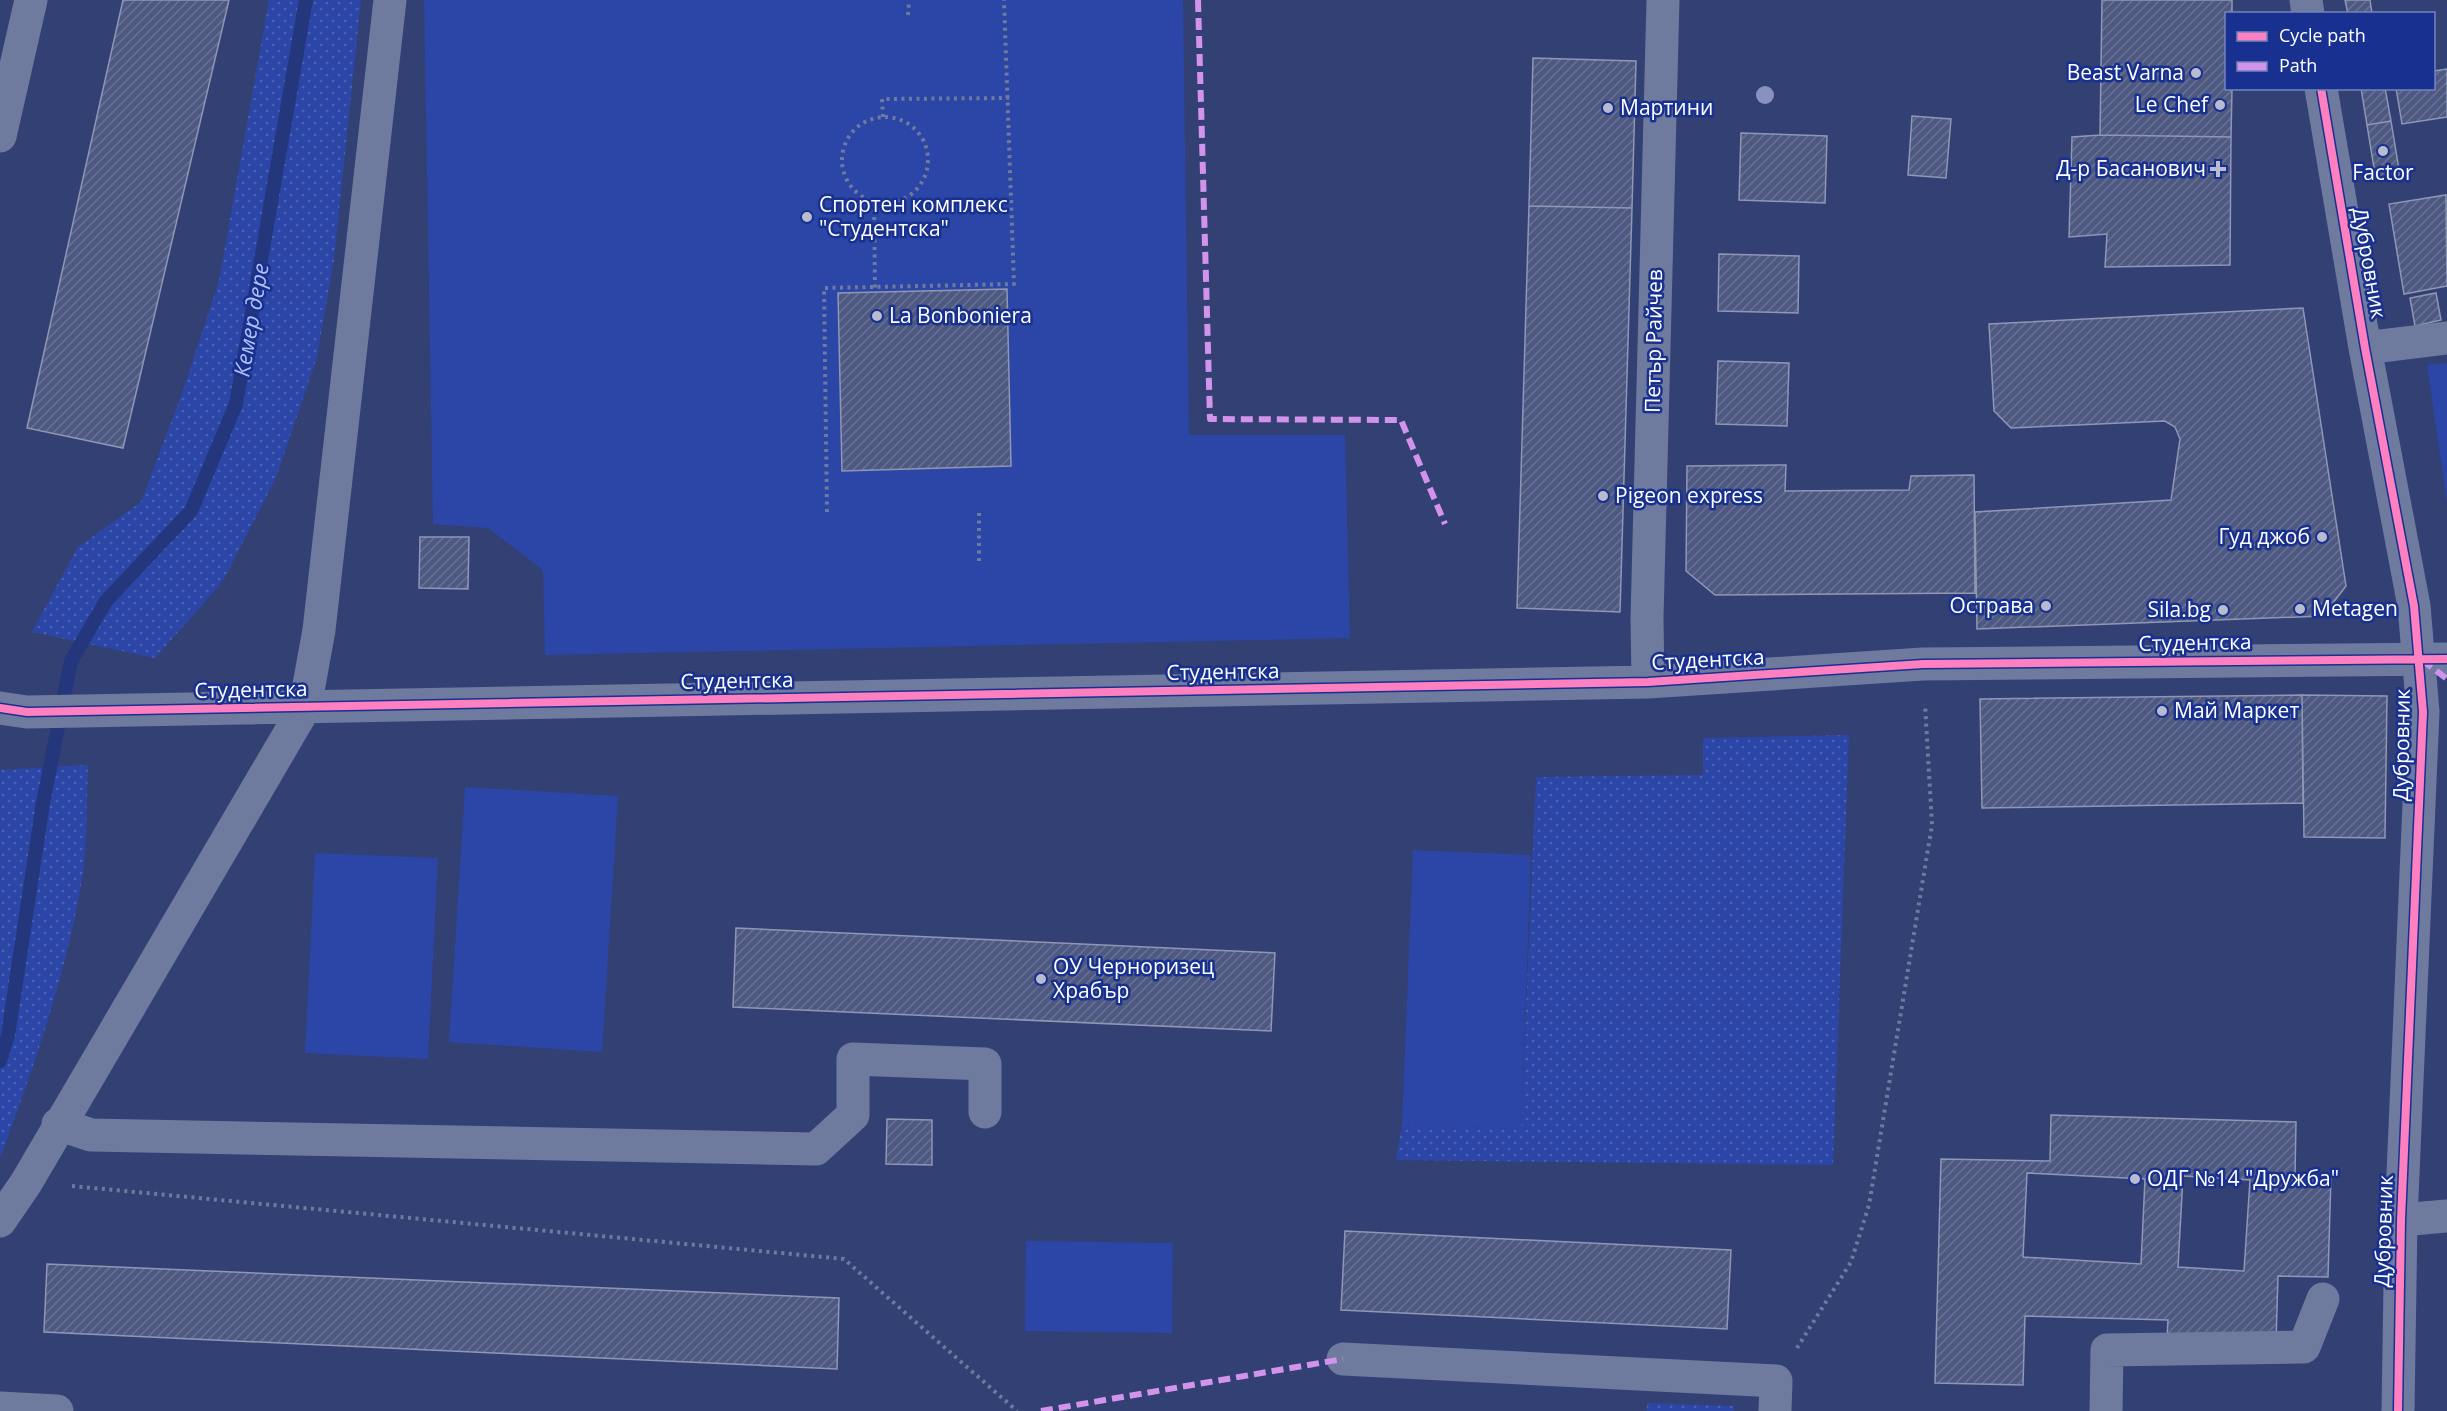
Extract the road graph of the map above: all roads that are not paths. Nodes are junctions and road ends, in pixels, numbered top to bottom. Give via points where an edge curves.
1 (31, 0) edge
2 (390, 0) edge
3 (1663, 0) edge
4 (2321, 90) edge
5 (0, 136) edge
6 (2447, 338) edge
7 (2365, 348) junction
8 (2433, 659) edge
9 (1648, 682) junction
10 (305, 707) junction
11 (13, 710) edge
12 (985, 1112) dead end
13 (58, 1124) junction
14 (2447, 1216) edge
15 (2401, 1220) junction
16 (0, 1221) edge
17 (2324, 1299) dead end
18 (1343, 1359) dead end
19 (1775, 1396) edge
20 (0, 1408) edge
21 (57, 1411) edge
22 (2106, 1411) edge
23 (2398, 1411) edge

1 - 5 street
2 - 10 street via 319,630
3 - 9 street, Петър Райчев
4 - 7 street, Дубровник
6 - 7 street
7 - 8 street, Дубровник via 2414,606
8 - 9 street, Студентска via 1923,664
8 - 15 street, Дубровник via 2423,712
9 - 10 street, Студентска
10 - 11 street, Студентска
10 - 13 street
12 - 13 street via 985,1064 853,1059 853,1115 816,1149 91,1135
13 - 16 street
14 - 15 street
15 - 23 street, Дубровник
17 - 22 street via 2304,1347 2107,1350
18 - 19 street
20 - 21 street

